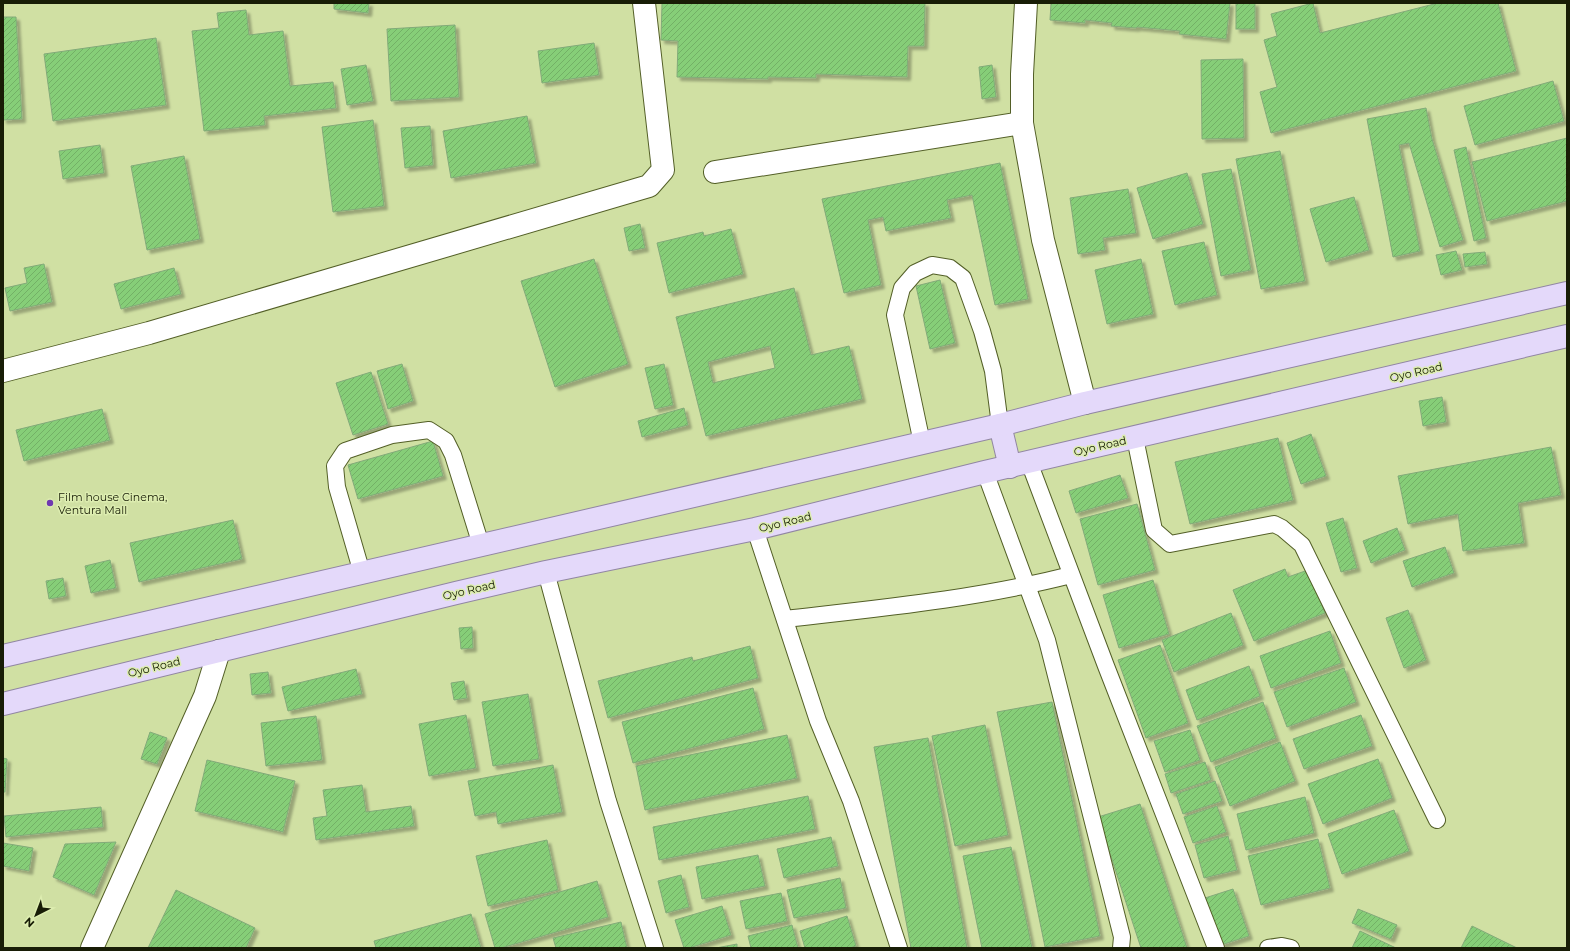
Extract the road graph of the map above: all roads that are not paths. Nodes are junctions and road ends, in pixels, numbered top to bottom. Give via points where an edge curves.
1 (644, 3) edge
2 (1026, 3) edge
3 (1022, 123) junction
4 (715, 172) dead end
5 (1567, 293) edge
6 (1567, 336) edge
7 (3, 371) edge
8 (1085, 403) junction
9 (1000, 425) junction
10 (1135, 438) junction
11 (922, 443) junction
12 (1020, 465) junction
13 (985, 472) junction
14 (756, 529) junction
15 (481, 545) junction
16 (362, 572) junction
17 (546, 572) junction
18 (1071, 575) junction
19 (1028, 586) junction
20 (784, 619) junction
21 (218, 651) junction
22 (3, 656) edge
23 (3, 704) edge
24 (1437, 820) dead end
25 (92, 948) edge
26 (655, 948) edge
27 (899, 948) edge
28 (1121, 948) edge
29 (1216, 948) edge
30 (1268, 948) edge
31 (1291, 948) edge

1 - 7 street via 663,170 649,186 150,333
2 - 3 street
3 - 4 street
3 - 8 street via 1043,240
5 - 8 main road
6 - 10 main road, Oyo Road
8 - 9 main road
9 - 11 main road
9 - 11 lane via 993,371 963,278 950,268 932,265 915,272 902,288 895,315
9 - 12 main road
10 - 12 main road, Oyo Road
10 - 24 lane via 1154,530 1170,544 1274,524 1302,545
11 - 15 main road
12 - 13 main road, Oyo Road
12 - 18 lane
13 - 14 main road, Oyo Road
13 - 19 lane
14 - 17 main road, Oyo Road
14 - 20 lane
15 - 16 main road
15 - 16 lane via 453,455 446,441 429,430 392,435 346,451 335,466 337,487
16 - 22 main road
17 - 21 main road, Oyo Road
17 - 26 lane via 608,801
18 - 19 lane
18 - 29 lane
19 - 20 lane via 943,601
19 - 28 lane via 1047,640 1122,937
20 - 27 lane via 818,721 851,801
21 - 23 main road, Oyo Road
21 - 25 street via 205,696
30 - 31 lane

